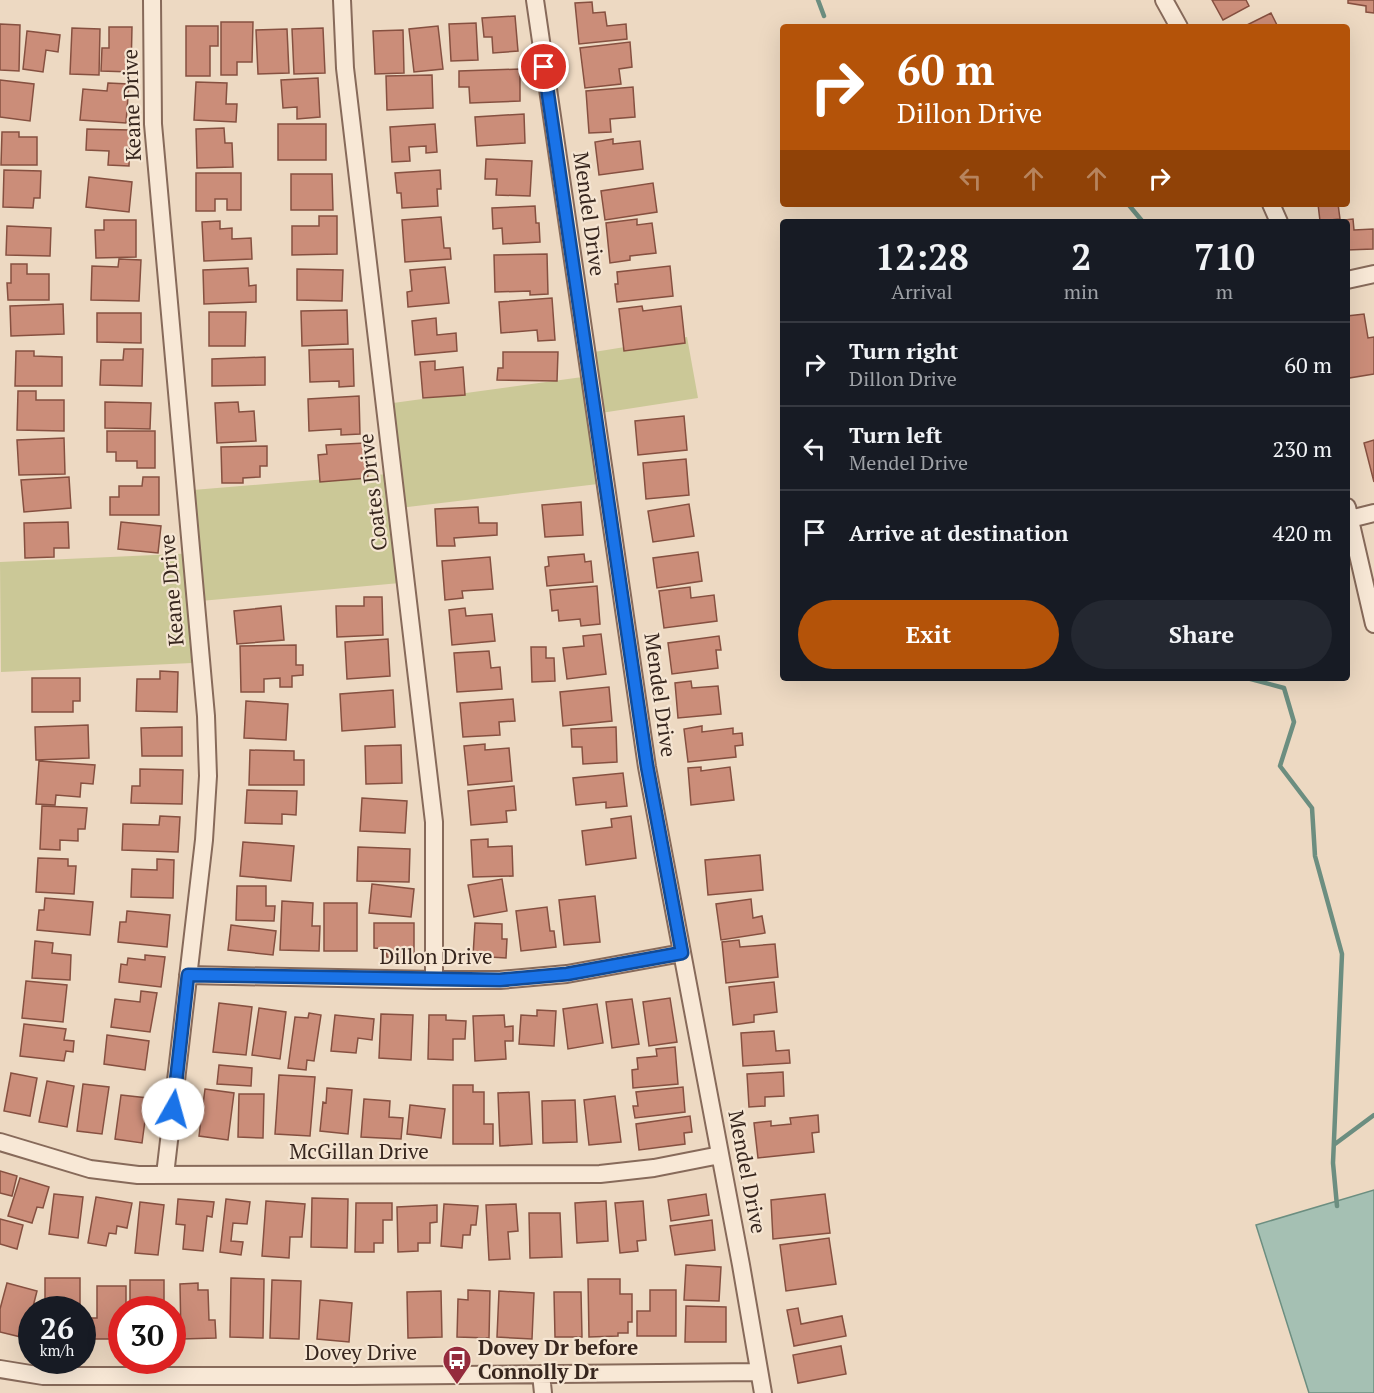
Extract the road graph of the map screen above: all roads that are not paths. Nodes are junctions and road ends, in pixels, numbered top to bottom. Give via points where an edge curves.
1 (152, 0) edge
2 (342, 0) edge
3 (535, 0) edge
4 (1164, 0) edge
5 (1177, 24) edge
6 (1374, 274) edge
7 (1350, 279) edge
8 (1350, 513) edge
9 (1374, 513) edge
10 (1350, 522) edge
11 (1374, 624) edge
12 (682, 953) junction
13 (188, 975) junction
14 (434, 980) junction
15 (0, 1142) edge
16 (720, 1155) junction
17 (165, 1175) junction
18 (0, 1369) edge
19 (759, 1372) junction
20 (541, 1374) junction
21 (354, 1376) junction
22 (354, 1393) edge
23 (543, 1393) edge
24 (763, 1393) edge

1 - 13 street, Keane Drive via 153,124 207,735 205,829
2 - 14 street, Coates Drive via 345,68 434,822
3 - 12 street, Mendel Drive via 647,766
4 - 5 street
6 - 7 street
8 - 9 street
10 - 11 street
12 - 14 street, Dillon Drive via 533,978
12 - 16 street, Mendel Drive
13 - 14 street, Dillon Drive
13 - 17 street, Keane Drive
15 - 17 street, McGillan Drive via 90,1169
16 - 17 street, McGillan Drive via 600,1174
16 - 19 street, Mendel Drive
18 - 21 street, Dovey Drive via 43,1376
19 - 20 street, Dovey Drive
19 - 24 street, Mendel Drive
20 - 21 street, Dovey Drive
20 - 23 street
21 - 22 street

